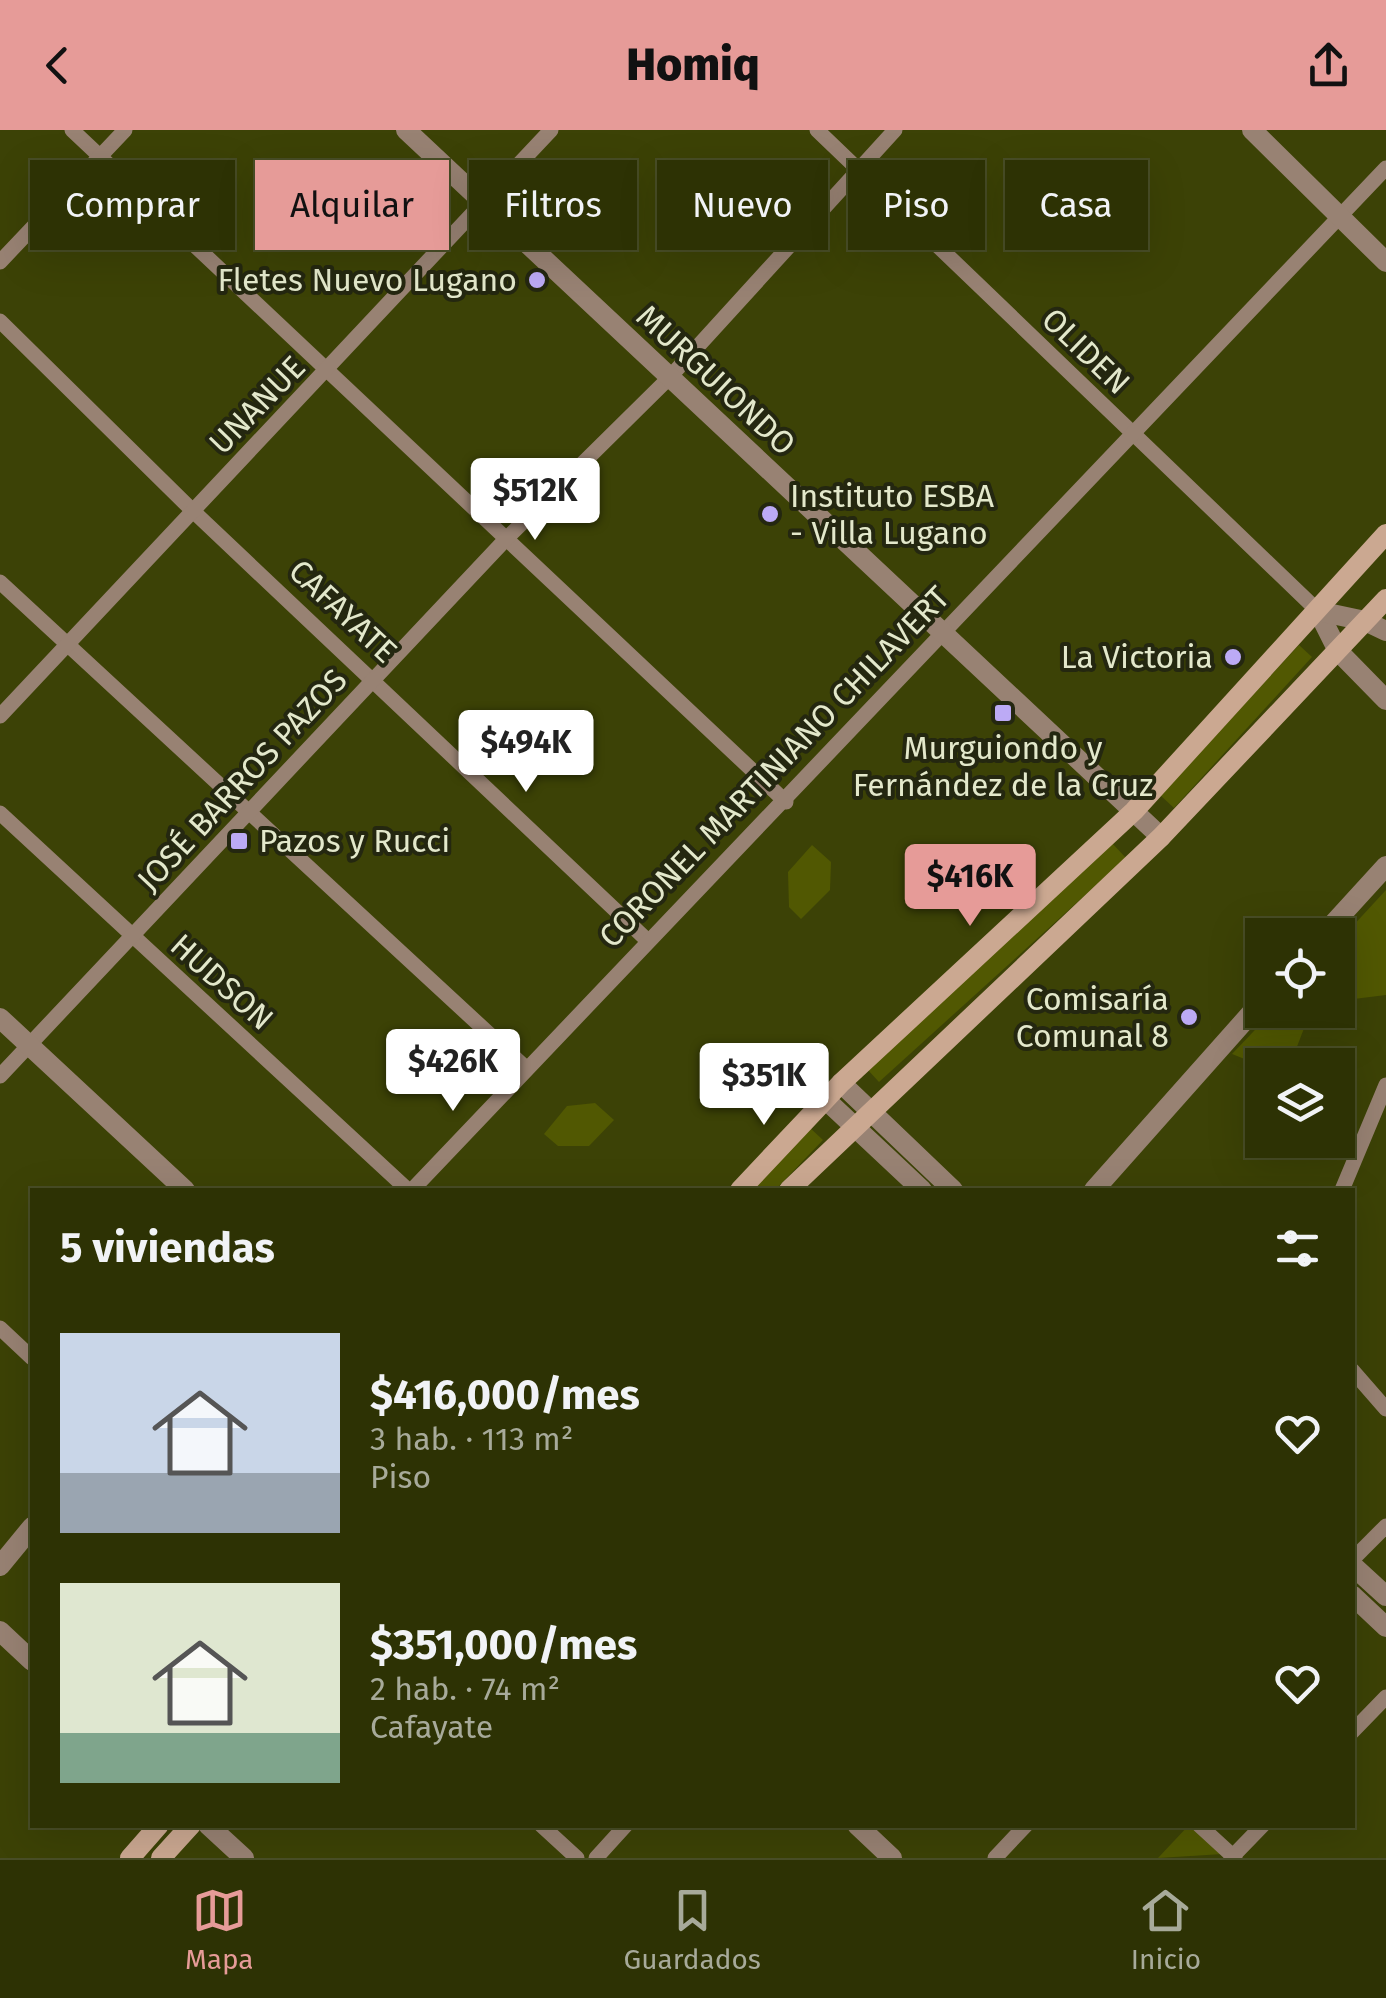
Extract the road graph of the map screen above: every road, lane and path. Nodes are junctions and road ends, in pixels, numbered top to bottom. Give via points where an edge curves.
1 (72, 130) edge
2 (125, 130) edge
3 (406, 130) edge
4 (551, 130) edge
5 (817, 130) edge
6 (896, 130) edge
7 (1252, 130) edge
8 (100, 157) junction
9 (524, 160) edge
10 (849, 160) edge
11 (866, 160) edge
12 (1386, 168) edge
13 (848, 179) edge
14 (469, 191) edge
15 (1339, 217) junction
16 (469, 221) edge
17 (532, 250) edge
18 (942, 250) edge
19 (0, 262) edge
20 (1386, 262) edge
21 (0, 321) edge
22 (329, 370) junction
23 (669, 378) junction
24 (1131, 433) junction
25 (194, 512) junction
26 (1386, 534) edge
27 (506, 539) junction
28 (0, 582) edge
29 (1386, 600) edge
30 (1318, 611) junction
31 (1365, 621) junction
32 (945, 630) junction
33 (1386, 631) edge
34 (65, 642) junction
35 (1338, 650) junction
36 (373, 681) junction
37 (1386, 700) edge
38 (0, 716) edge
39 (786, 802) junction
40 (249, 811) junction
41 (1134, 811) junction
42 (0, 813) edge
43 (1162, 837) junction
44 (1386, 866) edge
45 (1339, 918) edge
46 (131, 936) junction
47 (648, 941) junction
48 (0, 1018) edge
49 (1245, 1020) edge
50 (28, 1044) junction
51 (526, 1068) junction
52 (0, 1076) edge
53 (841, 1083) junction
54 (1386, 1085) edge
55 (824, 1099) junction
56 (861, 1118) junction
57 (182, 1188) edge
58 (408, 1188) edge
59 (412, 1188) edge
60 (742, 1188) edge
61 (792, 1188) edge
62 (920, 1188) edge
63 (951, 1188) edge
64 (1096, 1188) edge
65 (1343, 1188) edge
66 (0, 1328) edge
67 (30, 1356) edge
68 (1355, 1373) edge
69 (1386, 1409) edge
70 (1386, 1526) edge
71 (30, 1530) edge
72 (1355, 1559) edge
73 (1355, 1565) edge
74 (0, 1566) edge
75 (1386, 1596) edge
76 (1355, 1598) edge
77 (1386, 1627) edge
78 (0, 1631) edge
79 (30, 1659) edge
80 (1386, 1698) edge
81 (1355, 1729) edge
82 (157, 1828) edge
83 (188, 1828) edge
84 (211, 1828) edge
85 (543, 1828) edge
86 (623, 1828) edge
87 (860, 1828) edge
88 (1023, 1828) edge
89 (1202, 1828) edge
90 (1260, 1828) edge
91 (1233, 1857) edge
92 (130, 1858) edge
93 (161, 1858) edge
94 (244, 1858) edge
95 (577, 1858) edge
96 (596, 1858) edge
97 (892, 1858) edge
98 (995, 1858) edge

1 - 8 street
2 - 8 street
3 - 14 street, MURGUIONDO
4 - 9 street, UNANUE
5 - 10 street, OLIDEN
6 - 11 street, JOSÉ BARROS PAZOS
7 - 15 street
8 - 19 street
8 - 22 street
12 - 15 street, CORONEL MARTINIANO CHILAVERT
13 - 23 street, JOSÉ BARROS PAZOS
15 - 20 street
15 - 24 street, CORONEL MARTINIANO CHILAVERT
16 - 22 street, UNANUE
17 - 23 street, MURGUIONDO
18 - 24 street, OLIDEN
21 - 25 street, CAFAYATE
22 - 25 street, UNANUE
22 - 27 street
23 - 27 street, JOSÉ BARROS PAZOS
23 - 32 street, MURGUIONDO
24 - 30 street, OLIDEN
24 - 32 street, CORONEL MARTINIANO CHILAVERT
25 - 34 street, UNANUE
25 - 36 street, CAFAYATE
26 - 30 main road
27 - 36 street, JOSÉ BARROS PAZOS
27 - 39 street
28 - 34 street
29 - 31 main road
30 - 31 street
30 - 35 street
30 - 41 main road
31 - 33 street
31 - 35 main road
32 - 39 street, CORONEL MARTINIANO CHILAVERT
32 - 41 street, MURGUIONDO
34 - 38 street, UNANUE
34 - 40 street
35 - 37 street
35 - 43 main road
36 - 40 street, JOSÉ BARROS PAZOS
36 - 47 street, CAFAYATE
39 - 47 street, CORONEL MARTINIANO CHILAVERT
40 - 46 street, JOSÉ BARROS PAZOS
40 - 51 street
41 - 43 street, MURGUIONDO
41 - 53 main road
42 - 46 street, HUDSON
43 - 56 main road
44 - 45 street
46 - 50 street, JOSÉ BARROS PAZOS
46 - 58 street, HUDSON
47 - 51 street, CORONEL MARTINIANO CHILAVERT
48 - 50 street
49 - 64 street
50 - 52 street, JOSÉ BARROS PAZOS
50 - 57 street
51 - 59 street, CORONEL MARTINIANO CHILAVERT
53 - 55 main road
53 - 56 street
54 - 65 street
55 - 56 street
55 - 60 main road
56 - 61 main road
56 - 62 street
56 - 63 street
66 - 67 street
68 - 69 street
70 - 72 street
71 - 74 street
73 - 75 street
76 - 77 street
78 - 79 street
80 - 81 street
82 - 92 main road
83 - 93 main road
84 - 94 street
85 - 95 street
86 - 96 street
87 - 97 street
88 - 98 street
89 - 91 street
90 - 91 street

